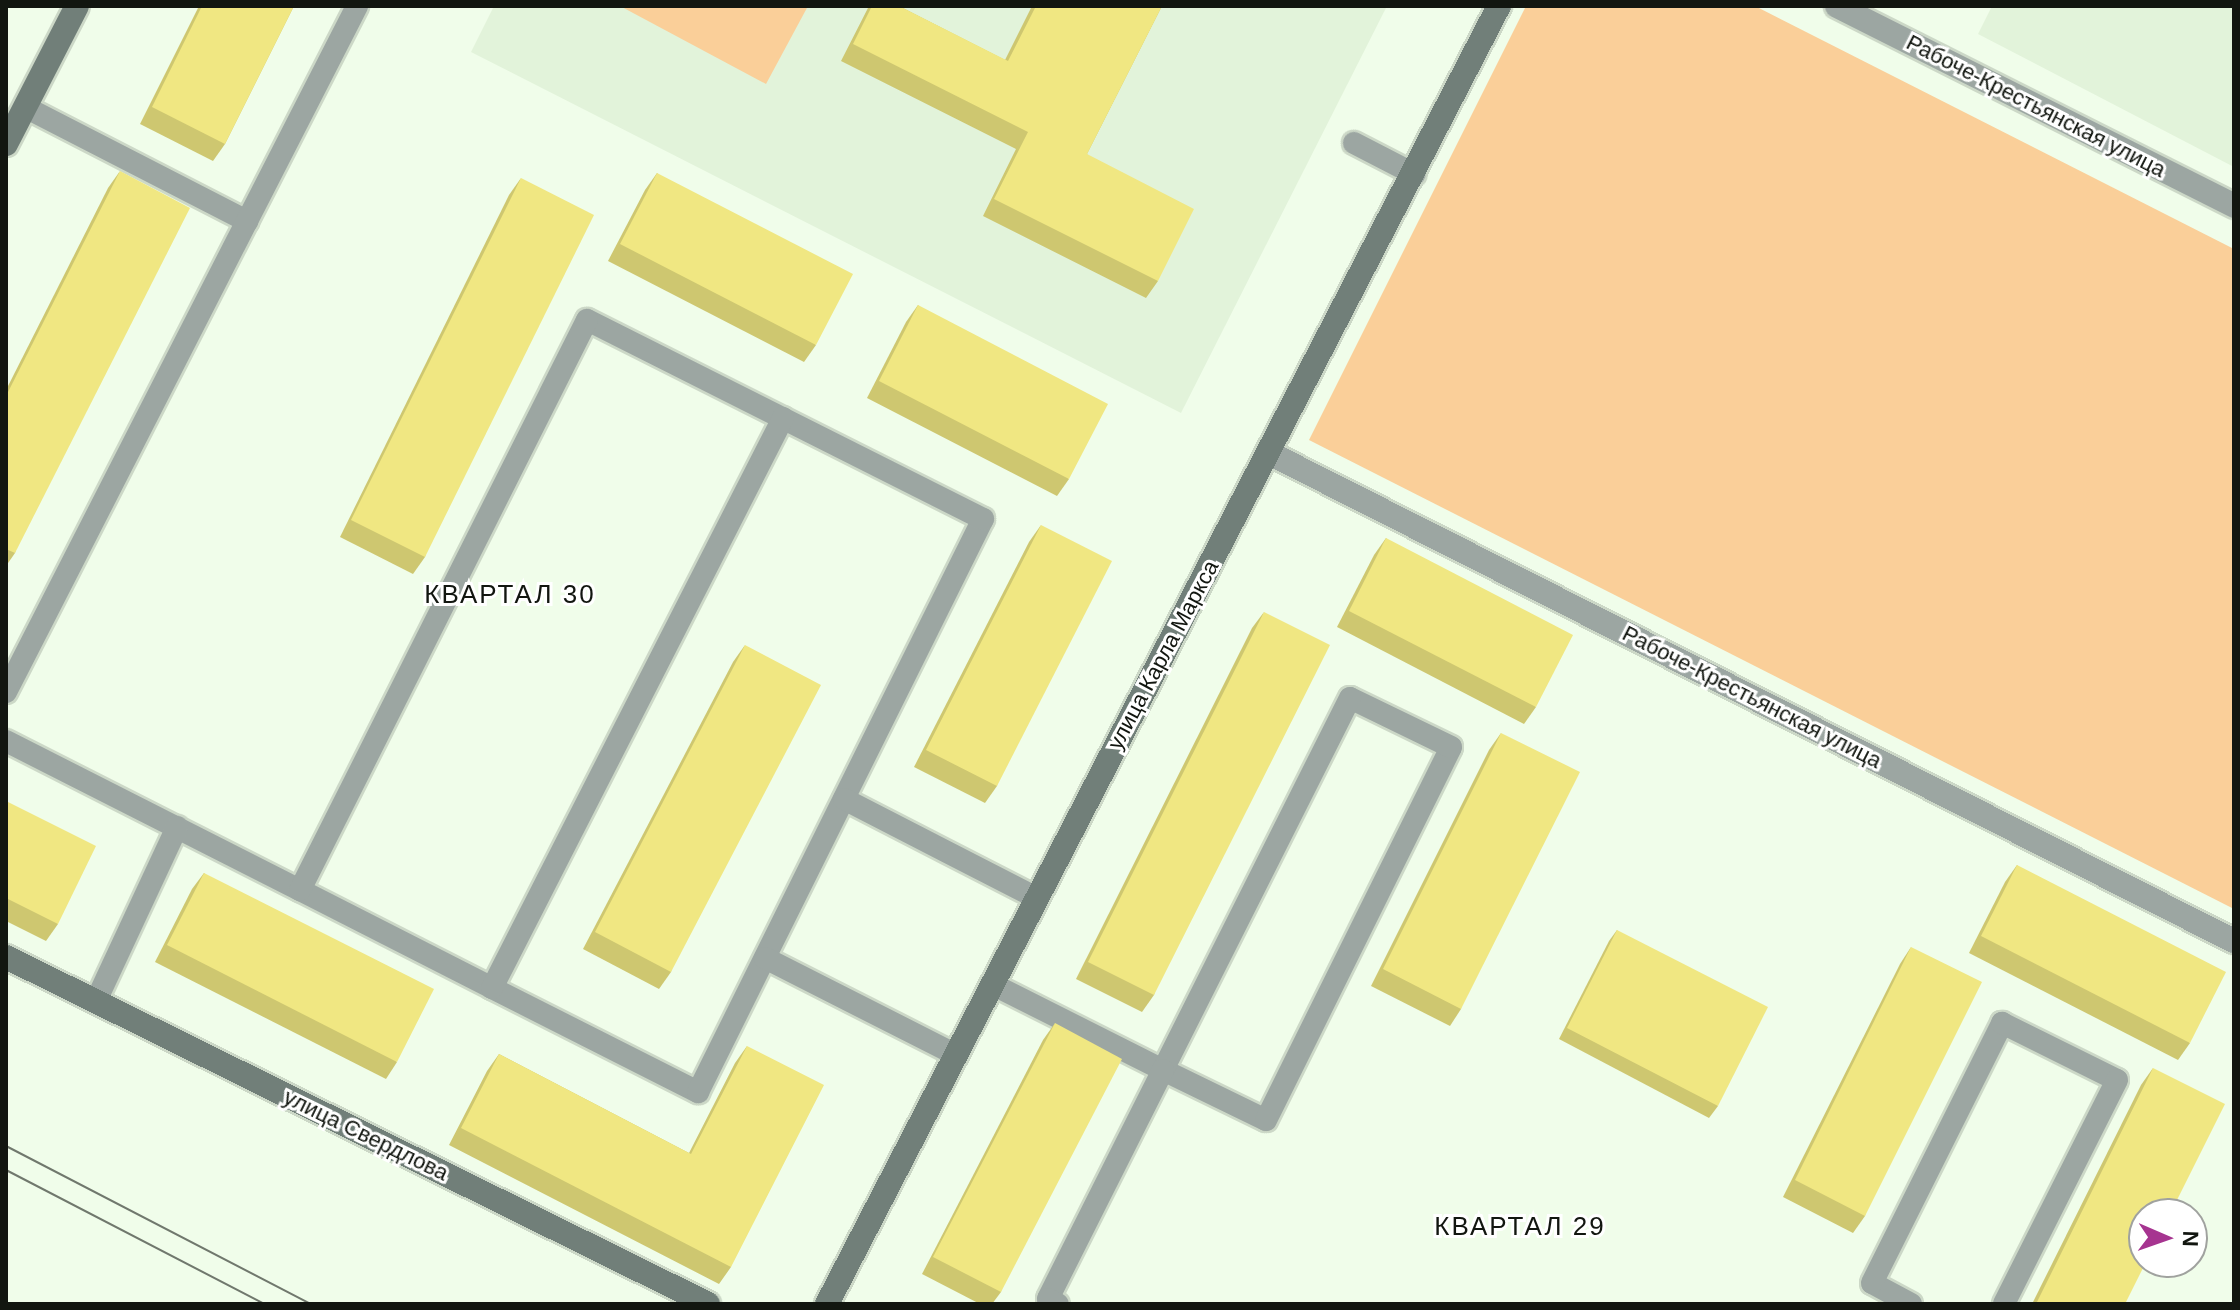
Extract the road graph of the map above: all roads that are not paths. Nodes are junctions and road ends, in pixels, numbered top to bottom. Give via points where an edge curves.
1 (77, 6) edge
2 (357, 6) edge
3 (1499, 6) edge
4 (1837, 6) edge
5 (25, 107) junction
6 (1354, 143) dead end
7 (6, 144) edge
8 (1414, 174) junction
9 (2233, 202) edge
10 (247, 221) junction
11 (783, 418) junction
12 (1269, 453) junction
13 (6, 692) edge
14 (6, 741) edge
15 (844, 799) junction
16 (177, 827) junction
17 (300, 890) junction
18 (1035, 897) junction
19 (2234, 941) edge
20 (765, 958) junction
21 (12, 963) edge
22 (992, 984) junction
23 (492, 988) junction
24 (96, 1001) junction
25 (956, 1055) junction
26 (1163, 1070) junction
27 (708, 1304) edge
28 (827, 1304) edge
29 (1058, 1304) edge
30 (1911, 1304) edge
31 (2004, 1304) edge

1 - 5 street
2 - 10 lane
3 - 8 street, улица Карла Маркса
4 - 9 street, Рабоче-Крестьянская улица
5 - 7 street
5 - 10 lane
6 - 8 lane
8 - 12 street, улица Карла Маркса
10 - 13 lane
11 - 15 lane via 983,519
11 - 17 lane via 587,320
11 - 23 lane
12 - 18 street, улица Карла Маркса
12 - 19 street, Рабоче-Крестьянская улица
14 - 16 lane
15 - 18 lane
15 - 20 lane
16 - 17 lane
16 - 24 lane
17 - 23 lane
18 - 22 street, улица Карла Маркса
20 - 23 lane via 698,1092
20 - 25 lane
21 - 24 street, улица Свердлова
22 - 25 street, улица Карла Маркса
22 - 26 lane
24 - 27 street, улица Свердлова
25 - 28 street, улица Карла Маркса
26 - 26 lane via 1350,698 1451,747 1266,1120
26 - 29 lane via 1048,1299
30 - 31 lane via 1872,1283 2002,1023 2117,1080

